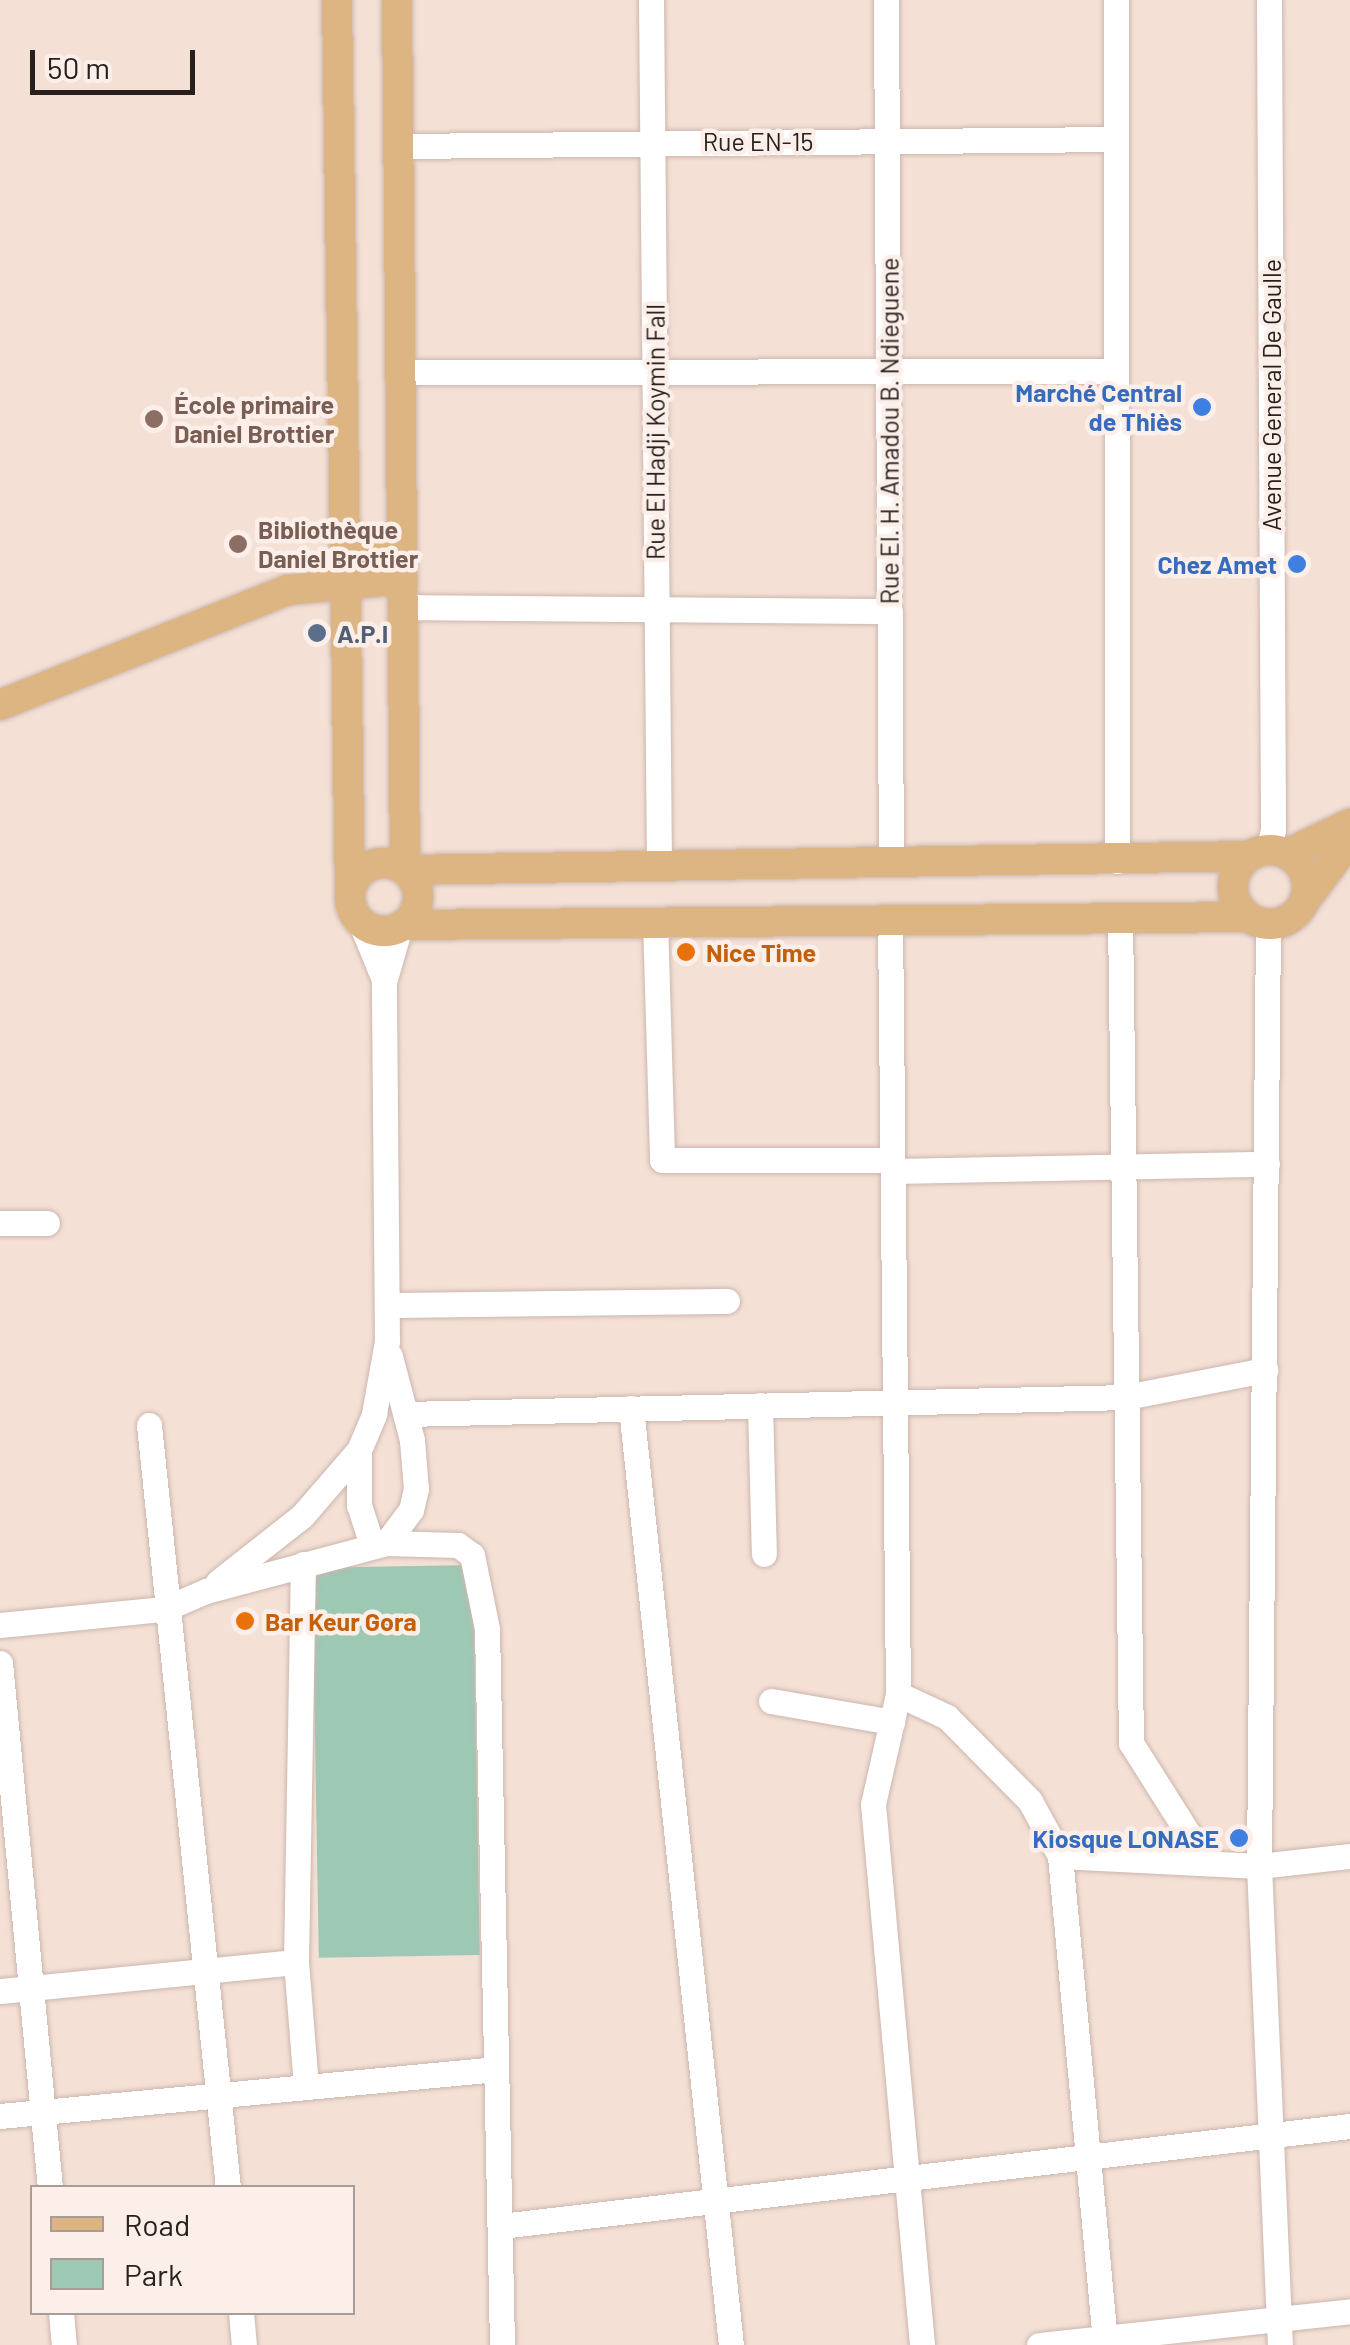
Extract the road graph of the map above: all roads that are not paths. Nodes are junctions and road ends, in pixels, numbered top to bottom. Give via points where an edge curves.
1 (336, 0) edge
2 (397, 0) edge
3 (652, 0) edge
4 (886, 0) edge
5 (1116, 0) edge
6 (1269, 0) edge
7 (1116, 139) junction
8 (887, 140) junction
9 (653, 142) junction
10 (400, 146) junction
11 (1116, 370) junction
12 (403, 372) junction
13 (888, 372) junction
14 (654, 375) junction
15 (348, 573) junction
16 (402, 578) junction
17 (656, 609) junction
18 (890, 611) junction
19 (0, 705) edge
20 (1350, 824) edge
21 (1350, 840) edge
22 (1268, 853) junction
23 (1117, 861) junction
24 (891, 862) junction
25 (659, 864) junction
26 (405, 870) junction
27 (1306, 898) junction
28 (355, 908) junction
29 (1120, 916) junction
30 (890, 918) junction
31 (655, 920) junction
32 (1258, 921) junction
33 (401, 926) junction
34 (384, 982) junction
35 (1266, 1164) junction
36 (892, 1166) junction
37 (1124, 1168) junction
38 (0, 1223) edge
39 (48, 1223) dead end
40 (728, 1301) dead end
41 (387, 1305) junction
42 (387, 1341) junction
43 (1266, 1370) junction
44 (1126, 1398) junction
45 (895, 1402) junction
46 (760, 1406) junction
47 (631, 1408) junction
48 (406, 1414) junction
49 (149, 1425) dead end
50 (358, 1450) junction
51 (379, 1544) junction
52 (764, 1554) dead end
53 (303, 1564) junction
54 (206, 1590) junction
55 (164, 1608) junction
56 (0, 1625) edge
57 (0, 1662) edge
58 (898, 1694) junction
59 (771, 1701) dead end
60 (892, 1722) junction
61 (1060, 1856) junction
62 (1350, 1856) edge
63 (1207, 1863) junction
64 (1260, 1866) junction
65 (296, 1962) junction
66 (205, 1971) junction
67 (31, 1988) junction
68 (0, 1991) edge
69 (496, 2069) junction
70 (306, 2087) junction
71 (219, 2096) junction
72 (43, 2112) junction
73 (0, 2116) edge
74 (1350, 2126) edge
75 (1267, 2136) junction
76 (1086, 2158) junction
77 (903, 2179) junction
78 (50, 2185) edge
79 (228, 2185) edge
80 (716, 2201) junction
81 (500, 2226) junction
82 (1350, 2311) edge
83 (61, 2315) edge
84 (241, 2315) edge
85 (1279, 2332) edge
86 (1105, 2342) edge
87 (64, 2345) edge
88 (244, 2345) edge
89 (502, 2345) edge
90 (732, 2345) edge
91 (922, 2345) edge
92 (1040, 2345) edge

1 - 15 main road
2 - 10 main road
3 - 9 street, Rue El Hadji Koymin Fall
4 - 8 street, Rue El. H. Amadou B. Ndieguene
5 - 7 street
6 - 22 street, Avenue General De Gaulle
7 - 8 street, Rue EN-15
7 - 11 street
8 - 9 street, Rue EN-15
8 - 13 street, Rue El. H. Amadou B. Ndieguene
9 - 10 street, Rue EN-15
9 - 14 street, Rue El Hadji Koymin Fall
10 - 12 main road
11 - 13 street
11 - 23 street
12 - 14 street
12 - 16 main road
13 - 14 street
13 - 18 street, Rue El. H. Amadou B. Ndieguene
14 - 17 street, Rue El Hadji Koymin Fall
15 - 16 main road
15 - 19 main road
15 - 28 main road
16 - 17 street
16 - 26 main road
17 - 18 street
17 - 25 street, Rue El Hadji Koymin Fall
18 - 24 street, Rue El. H. Amadou B. Ndieguene
20 - 22 main road
21 - 27 main road
22 - 23 main road
22 - 27 main road via 1306,878
22 - 32 main road via 1233,886
23 - 24 main road
24 - 25 main road
25 - 26 main road
26 - 28 main road via 375,864 358,876
26 - 33 main road via 418,898
27 - 32 main road via 1291,918
28 - 33 main road via 376,930
28 - 34 street
29 - 30 main road
29 - 32 main road
29 - 37 street
30 - 31 main road
30 - 36 street
31 - 33 main road
31 - 36 street via 662,1160
32 - 35 street
33 - 34 street
34 - 41 street
35 - 37 street
35 - 43 street
36 - 37 street
36 - 45 street
37 - 44 street
38 - 39 street
40 - 41 street
41 - 42 street
42 - 48 street
42 - 50 street via 374,1414
43 - 44 street
43 - 64 street
44 - 45 street
44 - 63 street via 1131,1742
45 - 46 street
45 - 58 street
46 - 47 street
46 - 52 street
47 - 48 street
47 - 80 street
48 - 51 street via 416,1490 412,1510
49 - 55 street
50 - 51 street via 359,1505
50 - 54 street via 302,1516
51 - 53 street
51 - 69 street via 458,1545 472,1555 482,1580
53 - 54 street
53 - 65 street
54 - 55 street
55 - 56 street
55 - 66 street
57 - 67 street
58 - 60 street
58 - 61 street via 947,1717 1030,1802
59 - 60 street
60 - 77 street via 873,1804
61 - 63 street
61 - 76 street
62 - 64 street
63 - 64 street
64 - 75 street
65 - 66 street
65 - 70 street
66 - 67 street
66 - 71 street
67 - 68 street
67 - 72 street
69 - 70 street
69 - 81 street
70 - 71 street
71 - 72 street
71 - 79 street
72 - 73 street
72 - 78 street
74 - 75 street
75 - 76 street
75 - 85 street
76 - 77 street
76 - 86 street
77 - 80 street
77 - 91 street
80 - 81 street
80 - 90 street
81 - 89 street
82 - 85 street
83 - 87 street
84 - 88 street
85 - 86 street
86 - 92 street

